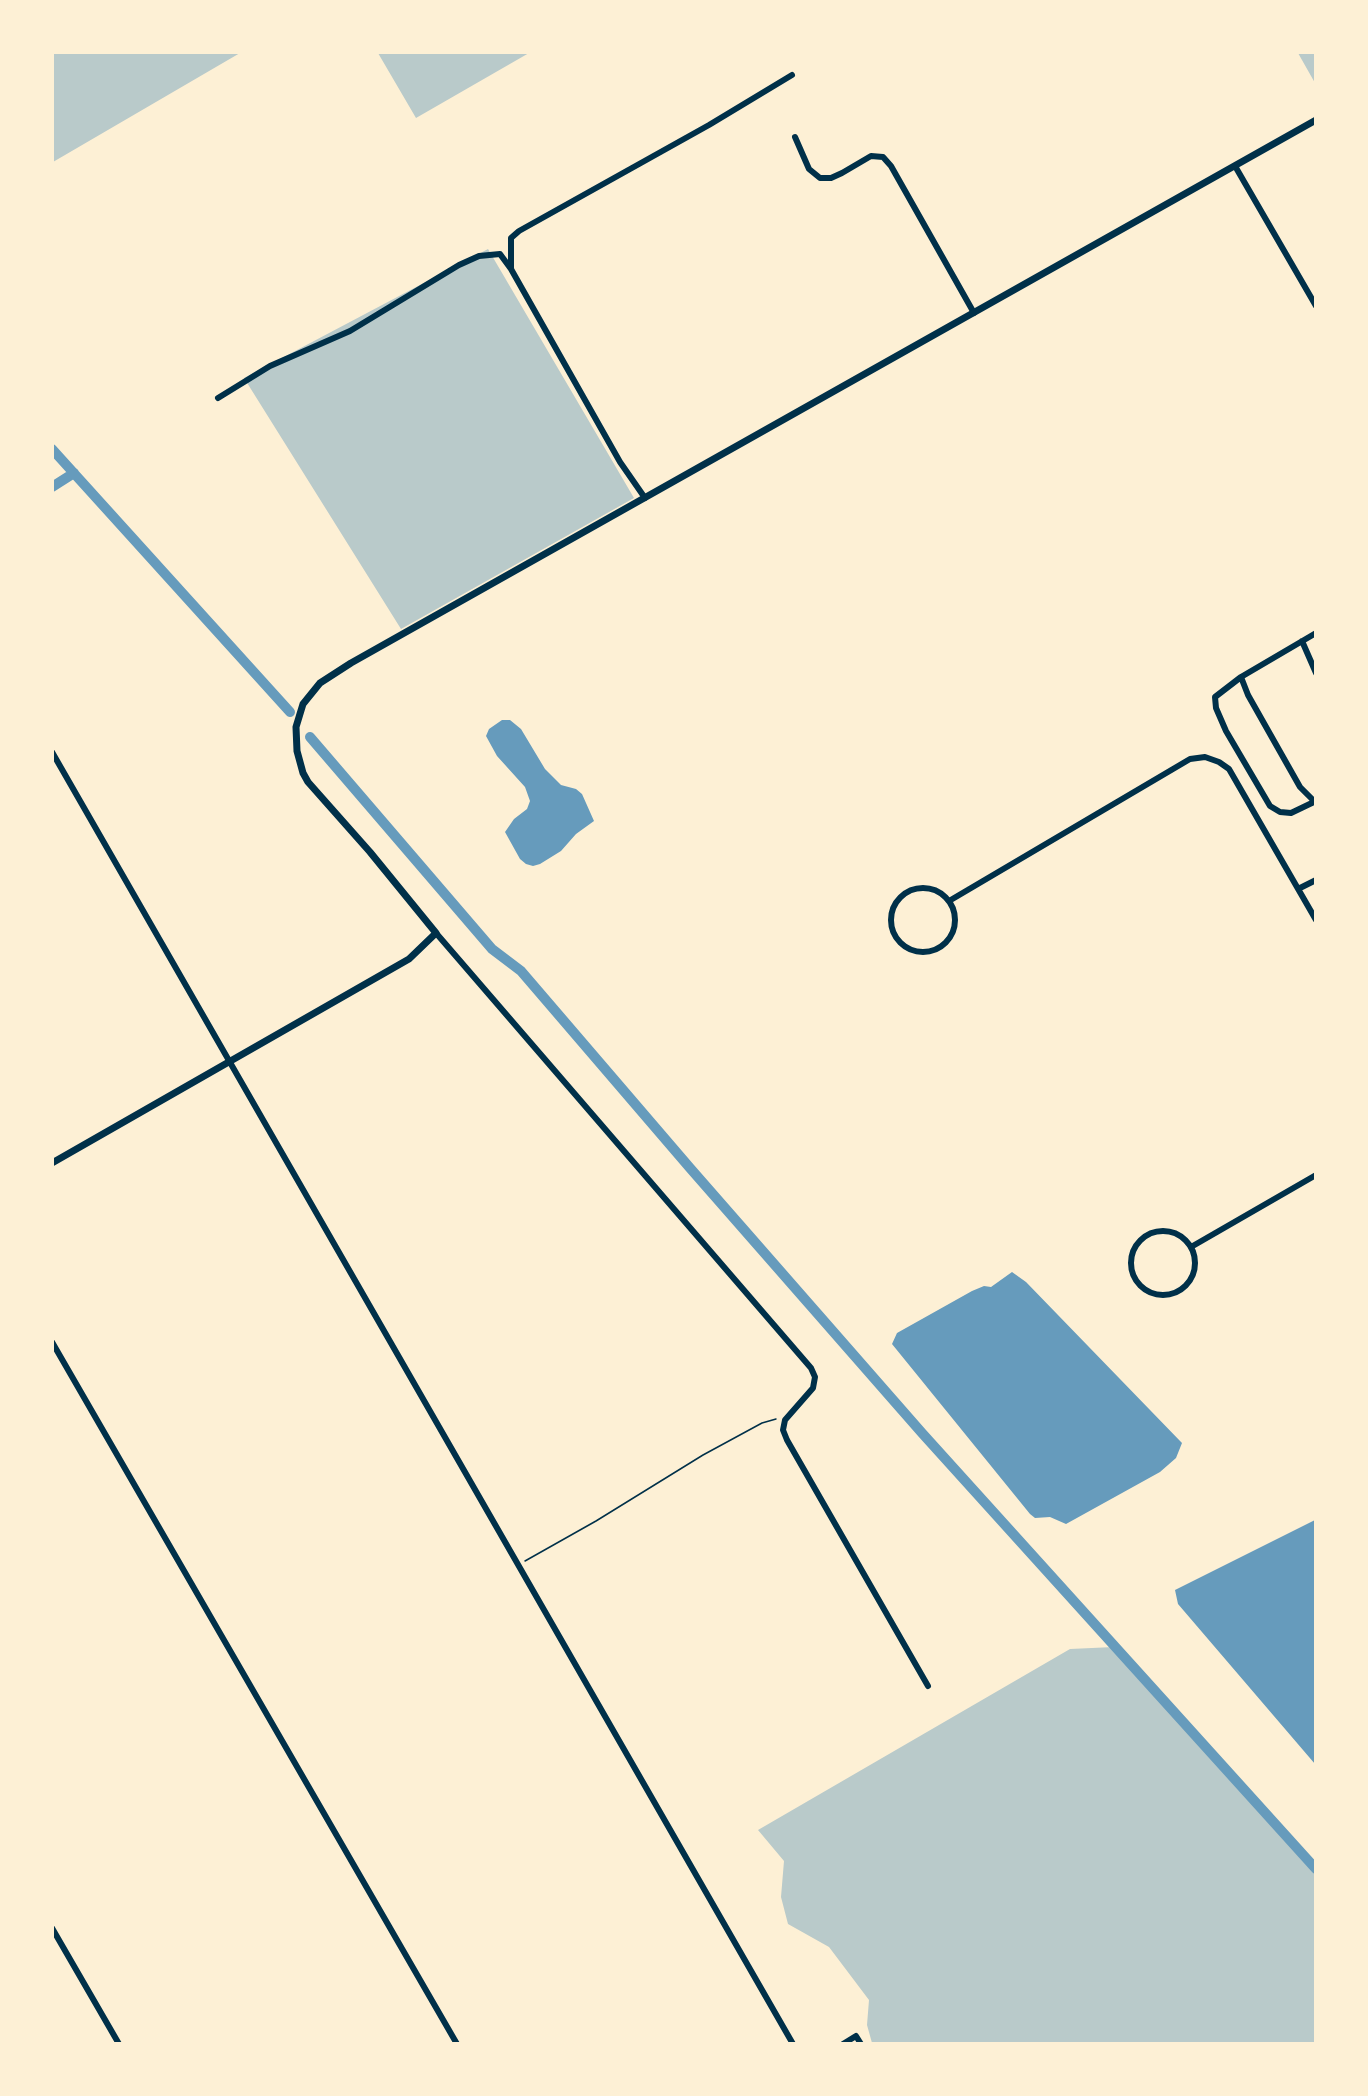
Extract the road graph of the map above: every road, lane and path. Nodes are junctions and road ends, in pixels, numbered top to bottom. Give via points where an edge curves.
1 (792, 75) dead end
2 (1316, 120) edge
3 (795, 137) dead end
4 (1235, 165) junction
5 (511, 269) junction
6 (1316, 306) edge
7 (974, 313) junction
8 (218, 398) dead end
9 (645, 498) junction
10 (1316, 633) edge
11 (1302, 641) junction
12 (1316, 673) edge
13 (1242, 677) junction
14 (52, 752) edge
15 (1315, 802) edge
16 (1316, 880) edge
17 (1298, 889) junction
18 (949, 901) junction
19 (1312, 907) edge
20 (1316, 920) edge
21 (436, 933) junction
22 (231, 1062) junction
23 (52, 1163) edge
24 (1316, 1174) edge
25 (1191, 1247) junction
26 (52, 1342) edge
27 (785, 1420) junction
28 (519, 1564) junction
29 (928, 1686) dead end
30 (52, 1928) edge
31 (119, 2043) edge
32 (457, 2043) edge
33 (793, 2043) edge
34 (843, 2043) edge
35 (861, 2043) edge

1 - 5 street via 519,231 511,238
2 - 4 street
3 - 7 street via 810,169 820,178 831,178 872,156 883,157
4 - 6 street
4 - 7 street
5 - 8 street via 500,254 479,256 350,331 270,366
5 - 9 street via 620,462
7 - 9 street
9 - 21 street via 351,663 320,683 303,704 296,727 303,773
10 - 11 street
11 - 12 street
11 - 13 street
13 - 15 street via 1248,695 1300,787
13 - 15 street via 1215,697 1216,708 1261,793 1280,813 1291,813
14 - 22 street
16 - 17 street
17 - 18 street via 1229,769 1205,757 1190,759
17 - 19 street
18 - 18 street via 931,888 908,891 899,898 890,918 896,939 923,953 942,946 954,930 954,910
19 - 20 street
21 - 22 street via 409,959
21 - 27 street via 811,1368 815,1377 813,1388
22 - 23 street
22 - 28 street
24 - 25 street
25 - 25 street via 1195,1266 1180,1291 1161,1296 1136,1281 1132,1272 1133,1252 1146,1236 1155,1232 1176,1234
26 - 32 street
27 - 28 path via 762,1423
27 - 29 street via 787,1440
28 - 33 street
30 - 31 street
34 - 35 street via 856,2036

